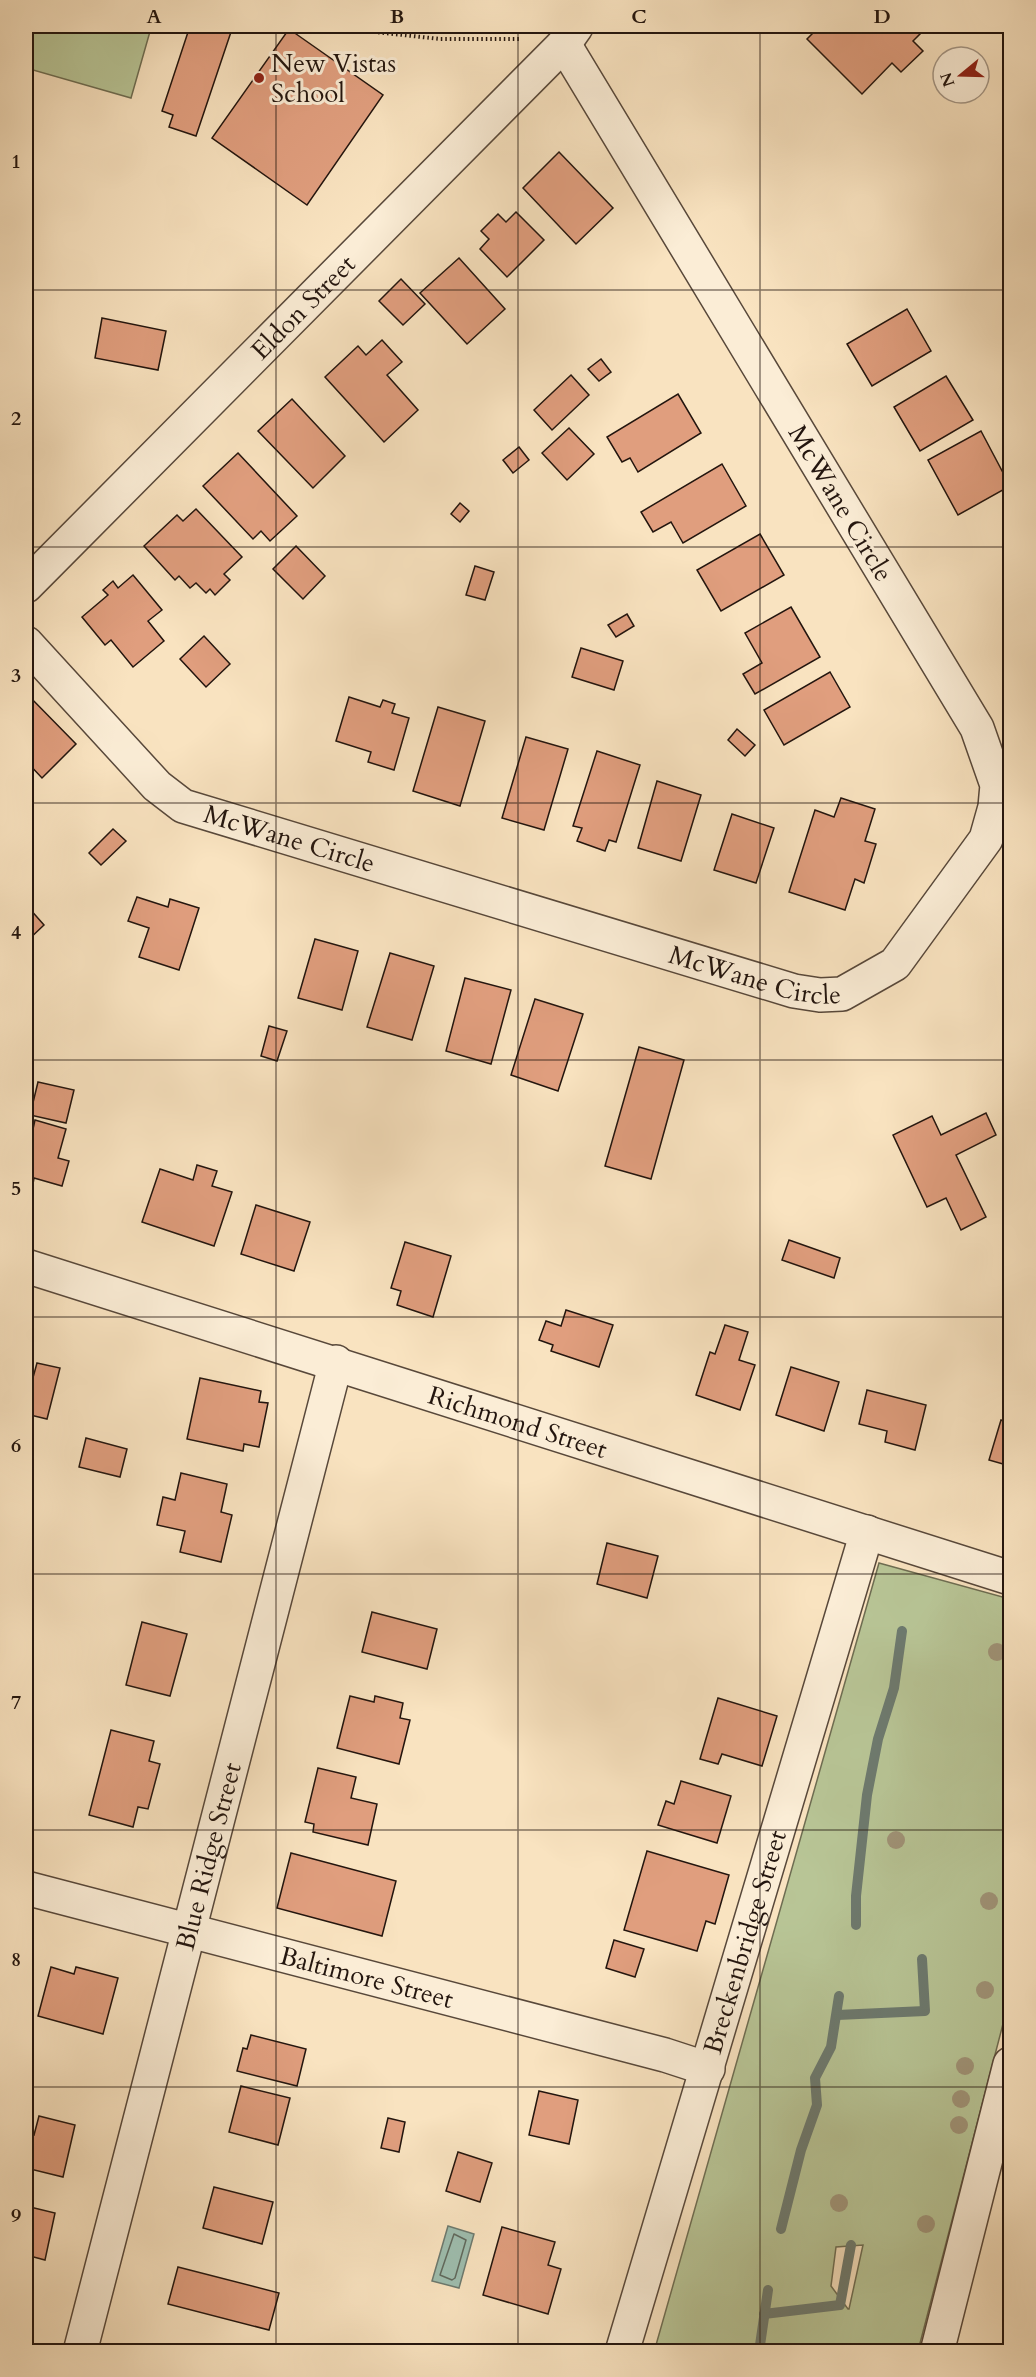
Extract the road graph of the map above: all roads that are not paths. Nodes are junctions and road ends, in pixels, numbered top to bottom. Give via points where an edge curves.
1 (570, 35) edge
2 (26, 586) edge
3 (26, 643) edge
4 (26, 1266) edge
5 (336, 1362) junction
6 (867, 1532) junction
7 (1011, 1578) edge
8 (26, 1888) edge
9 (188, 1932) junction
10 (1011, 2064) edge
11 (708, 2069) junction
12 (80, 2352) edge
13 (622, 2352) edge
14 (937, 2352) edge

1 - 2 street, Eldon Street
1 - 3 street, McWane Circle via 971,718 990,761 996,785 995,807 986,839 895,964 842,994 794,991 183,806 157,786
4 - 5 street, Richmond Street
5 - 6 street, Richmond Street
5 - 9 street, Blue Ridge Street
6 - 7 street, Richmond Street
6 - 11 street, Breckenbridge Street
8 - 9 street, Baltimore Street
9 - 11 street, Baltimore Street
9 - 12 street, Blue Ridge Street
10 - 14 street
11 - 13 street, Breckenbridge Street

